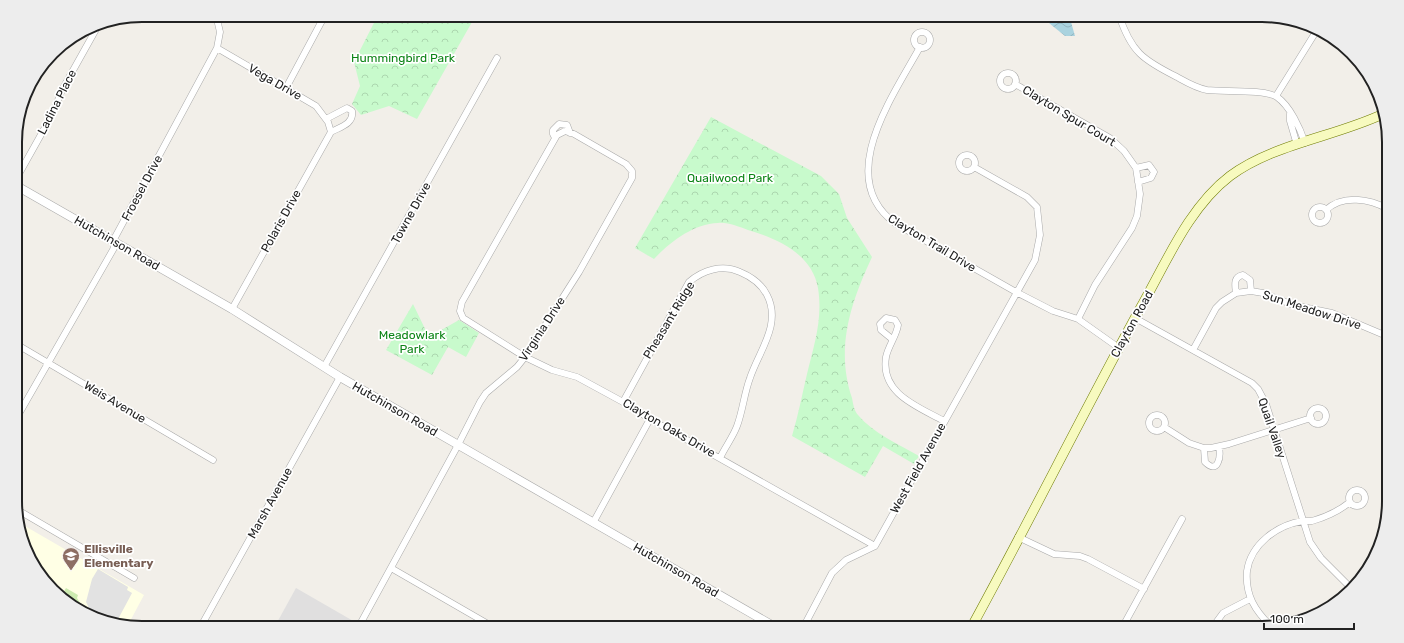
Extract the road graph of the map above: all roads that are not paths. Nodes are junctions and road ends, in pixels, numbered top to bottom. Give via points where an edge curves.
1 (218, 22) edge
2 (321, 22) edge
3 (1121, 22) edge
4 (95, 32) edge
5 (1314, 34) edge
6 (920, 47) dead end
7 (217, 48) junction
8 (497, 58) dead end
9 (1015, 84) dead end
10 (286, 88) junction
11 (1276, 96) junction
12 (1379, 116) edge
13 (327, 120) junction
14 (331, 132) junction
15 (1301, 144) junction
16 (974, 167) dead end
17 (1136, 168) junction
18 (22, 169) edge
19 (1138, 182) junction
20 (22, 189) edge
21 (1382, 206) edge
22 (1326, 210) dead end
23 (113, 241) junction
24 (1251, 291) junction
25 (1016, 292) junction
26 (1236, 293) junction
27 (232, 309) junction
28 (462, 315) joint
29 (1135, 318) junction
30 (1078, 319) junction
31 (1382, 335) edge
32 (892, 339) junction
33 (22, 347) edge
34 (1119, 348) junction
35 (1193, 350) junction
36 (525, 357) junction
37 (49, 363) junction
38 (324, 367) junction
39 (340, 377) junction
40 (623, 402) junction
41 (22, 409) edge
42 (1311, 418) dead end
43 (650, 419) junction
44 (944, 421) junction
45 (1164, 427) dead end
46 (1274, 430) junction
47 (458, 445) junction
48 (1218, 447) junction
49 (1204, 448) junction
50 (720, 458) junction
51 (214, 460) dead end
52 (1350, 502) dead end
53 (23, 514) edge
54 (1182, 520) dead end
55 (1303, 521) junction
56 (593, 523) junction
57 (1018, 537) junction
58 (875, 546) junction
59 (391, 568) junction
60 (134, 578) dead end
61 (1348, 585) edge
62 (1144, 589) junction
63 (1250, 599) junction
64 (204, 621) edge
65 (362, 621) edge
66 (483, 621) edge
67 (765, 621) edge
68 (807, 621) edge
69 (975, 621) edge
70 (1126, 621) edge
71 (1218, 621) edge
72 (1266, 621) edge

1 - 7 street, Froesel Drive via 220,32
2 - 10 street
3 - 11 street via 1134,49 1148,62 1196,86 1207,90 1255,92
4 - 18 street, Ladina Place
5 - 11 street
6 - 25 street, Clayton Trail Drive via 883,116 874,139 868,174 873,196 880,210 896,224
7 - 10 street, Vega Drive
7 - 23 street, Froesel Drive
8 - 38 street, Towne Drive
9 - 17 street, Clayton Spur Court via 1110,138 1124,151
10 - 13 street, Vega Drive via 316,106
11 - 15 street via 1290,114 1290,121
12 - 15 main road, Clayton Road via 1354,127
13 - 14 street
13 - 14 street via 346,108 352,111 349,122
14 - 27 street, Polaris Drive
15 - 29 main road, Clayton Road via 1250,163 1231,175 1206,197 1187,224
16 - 25 street, West Field Avenue via 1027,197 1037,207 1040,227 1038,252
17 - 19 street, Clayton Spur Court
17 - 19 street via 1149,165 1154,172 1152,178
19 - 30 street, Clayton Spur Court via 1140,204 1132,228 1095,285
20 - 23 street, Hutchinson Road
21 - 22 street via 1372,202 1353,200 1339,202
23 - 27 street, Hutchinson Road
23 - 37 street, Froesel Drive via 114,248
24 - 26 street, Sun Meadow Drive
24 - 26 street via 1250,280 1243,275 1238,276 1236,280
24 - 31 street, Sun Meadow Drive via 1332,314
25 - 30 street, Clayton Trail Drive via 1053,311
25 - 44 street, West Field Avenue
26 - 35 street, Sun Meadow Drive via 1216,308
27 - 38 street, Hutchinson Road
28 - 36 street, Clayton Oaks Drive via 467,322
28 - 36 street, Virginia Drive via 462,302 555,138 565,131 626,164 632,171 632,178 579,272
29 - 34 main road, Clayton Road
29 - 35 street, Quail Valley
30 - 34 street, Clayton Trail Drive
32 - 32 street via 898,328 897,322 892,318 886,318 881,321 880,330
32 - 44 street via 886,359 888,377 893,388 906,401
33 - 37 street, Weis Avenue
34 - 57 main road, Clayton Road
35 - 46 street, Quail Valley via 1252,383 1266,404
36 - 40 street, Clayton Oaks Drive via 552,370 577,377
36 - 47 street, Virginia Drive via 486,393
37 - 41 street, Froesel Drive
37 - 51 street, Weis Avenue
38 - 39 street, Hutchinson Road
39 - 47 street, Hutchinson Road
39 - 64 street, Marsh Avenue
40 - 43 street, Clayton Oaks Drive
40 - 50 street, Pheasant Ridge via 689,282 716,269 735,270 747,274 763,288 772,307 773,317 771,328 749,379 736,428
42 - 46 street
43 - 50 street, Clayton Oaks Drive
43 - 56 street
44 - 58 street, West Field Avenue
45 - 49 street via 1189,443
46 - 48 street
46 - 55 street, Quail Valley
47 - 56 street, Hutchinson Road
47 - 59 street, Virginia Drive
48 - 49 street
48 - 49 street via 1220,459 1213,466 1205,462
50 - 58 street, Clayton Oaks Drive
52 - 55 street via 1330,514
53 - 60 street
54 - 62 street
55 - 61 street, Quail Valley via 1315,550
55 - 63 street via 1275,531 1256,548 1250,560 1246,580
56 - 67 street, Hutchinson Road
57 - 62 street via 1054,554 1080,556
57 - 69 main road, Clayton Road
58 - 68 street via 846,560 832,573
59 - 65 street, Virginia Drive
59 - 66 street
62 - 70 street
63 - 71 street via 1224,613
63 - 72 street

